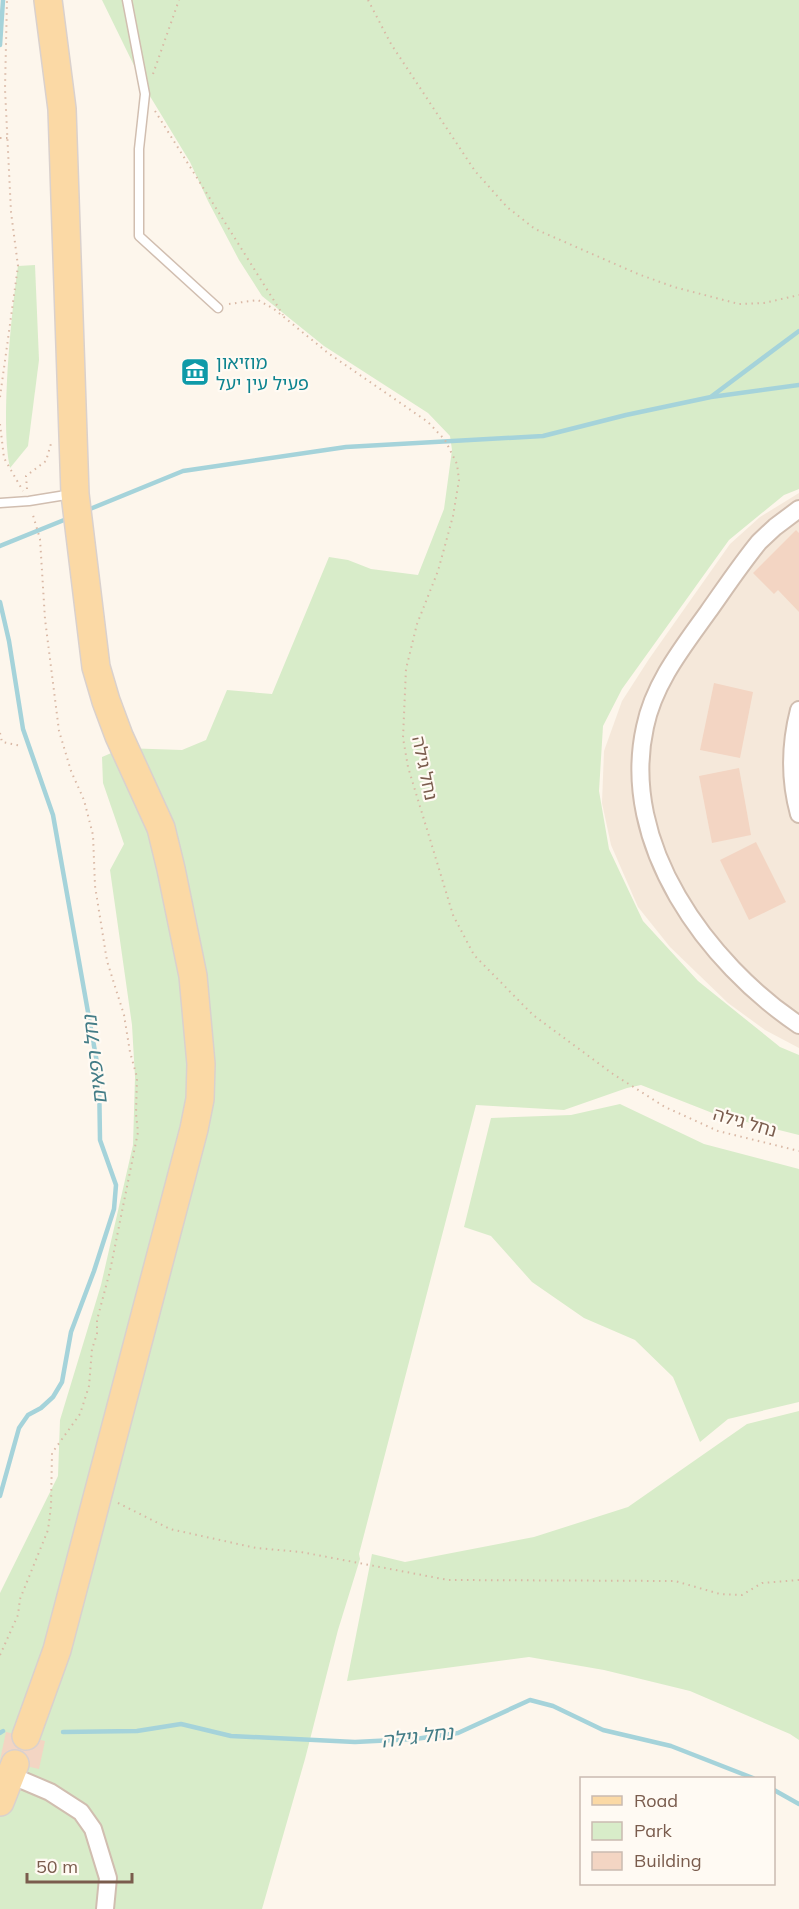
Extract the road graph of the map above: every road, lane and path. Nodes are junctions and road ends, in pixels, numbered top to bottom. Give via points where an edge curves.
1 (7, 0) edge
2 (48, 0) edge
3 (126, 0) edge
4 (179, 0) edge
5 (368, 0) edge
6 (145, 94) junction
7 (0, 138) edge
8 (8, 138) junction
9 (799, 295) edge
10 (218, 308) joint
11 (283, 316) junction
12 (0, 397) edge
13 (0, 424) edge
14 (29, 501) junction
15 (0, 503) edge
16 (77, 507) junction
17 (799, 509) edge
18 (799, 710) edge
19 (0, 733) edge
20 (22, 746) dead end
21 (799, 814) edge
22 (799, 1025) edge
23 (799, 1151) edge
24 (99, 1493) junction
25 (799, 1581) edge
26 (0, 1655) edge
27 (26, 1736) dead end
28 (13, 1769) joint
29 (0, 1802) edge
30 (105, 1909) edge

1 - 8 path
2 - 16 main road via 62,109
3 - 6 lane
4 - 6 path
5 - 9 path via 391,44 475,171 507,207 535,229 665,284 739,304
6 - 10 lane via 139,149 139,236
6 - 11 path
7 - 8 path
8 - 12 path via 18,266
10 - 11 path, נחל גילה via 258,300
11 - 23 path, נחל גילה via 327,353 428,422 445,440 457,464 459,480 453,516 406,669 403,738 408,767 453,915 474,956 533,1015 665,1107 718,1131
13 - 14 path via 4,458
14 - 15 lane
14 - 16 lane
14 - 26 path via 40,539 59,731 93,834 95,886 105,951 137,1077 138,1132 97,1320 88,1392 80,1414 52,1453 48,1530
16 - 24 main road via 96,667 119,736 161,828 193,976 201,1064 194,1129
17 - 22 street via 759,542 679,652 654,699 641,750 648,823 678,896 727,964 750,988
18 - 21 street via 791,772
19 - 20 path via 2,742
24 - 25 path via 170,1529 256,1548 301,1552 448,1580 675,1581 720,1594 741,1595 762,1583
24 - 27 main road via 57,1650
28 - 29 main road
28 - 30 street via 81,1812 93,1829 108,1878

